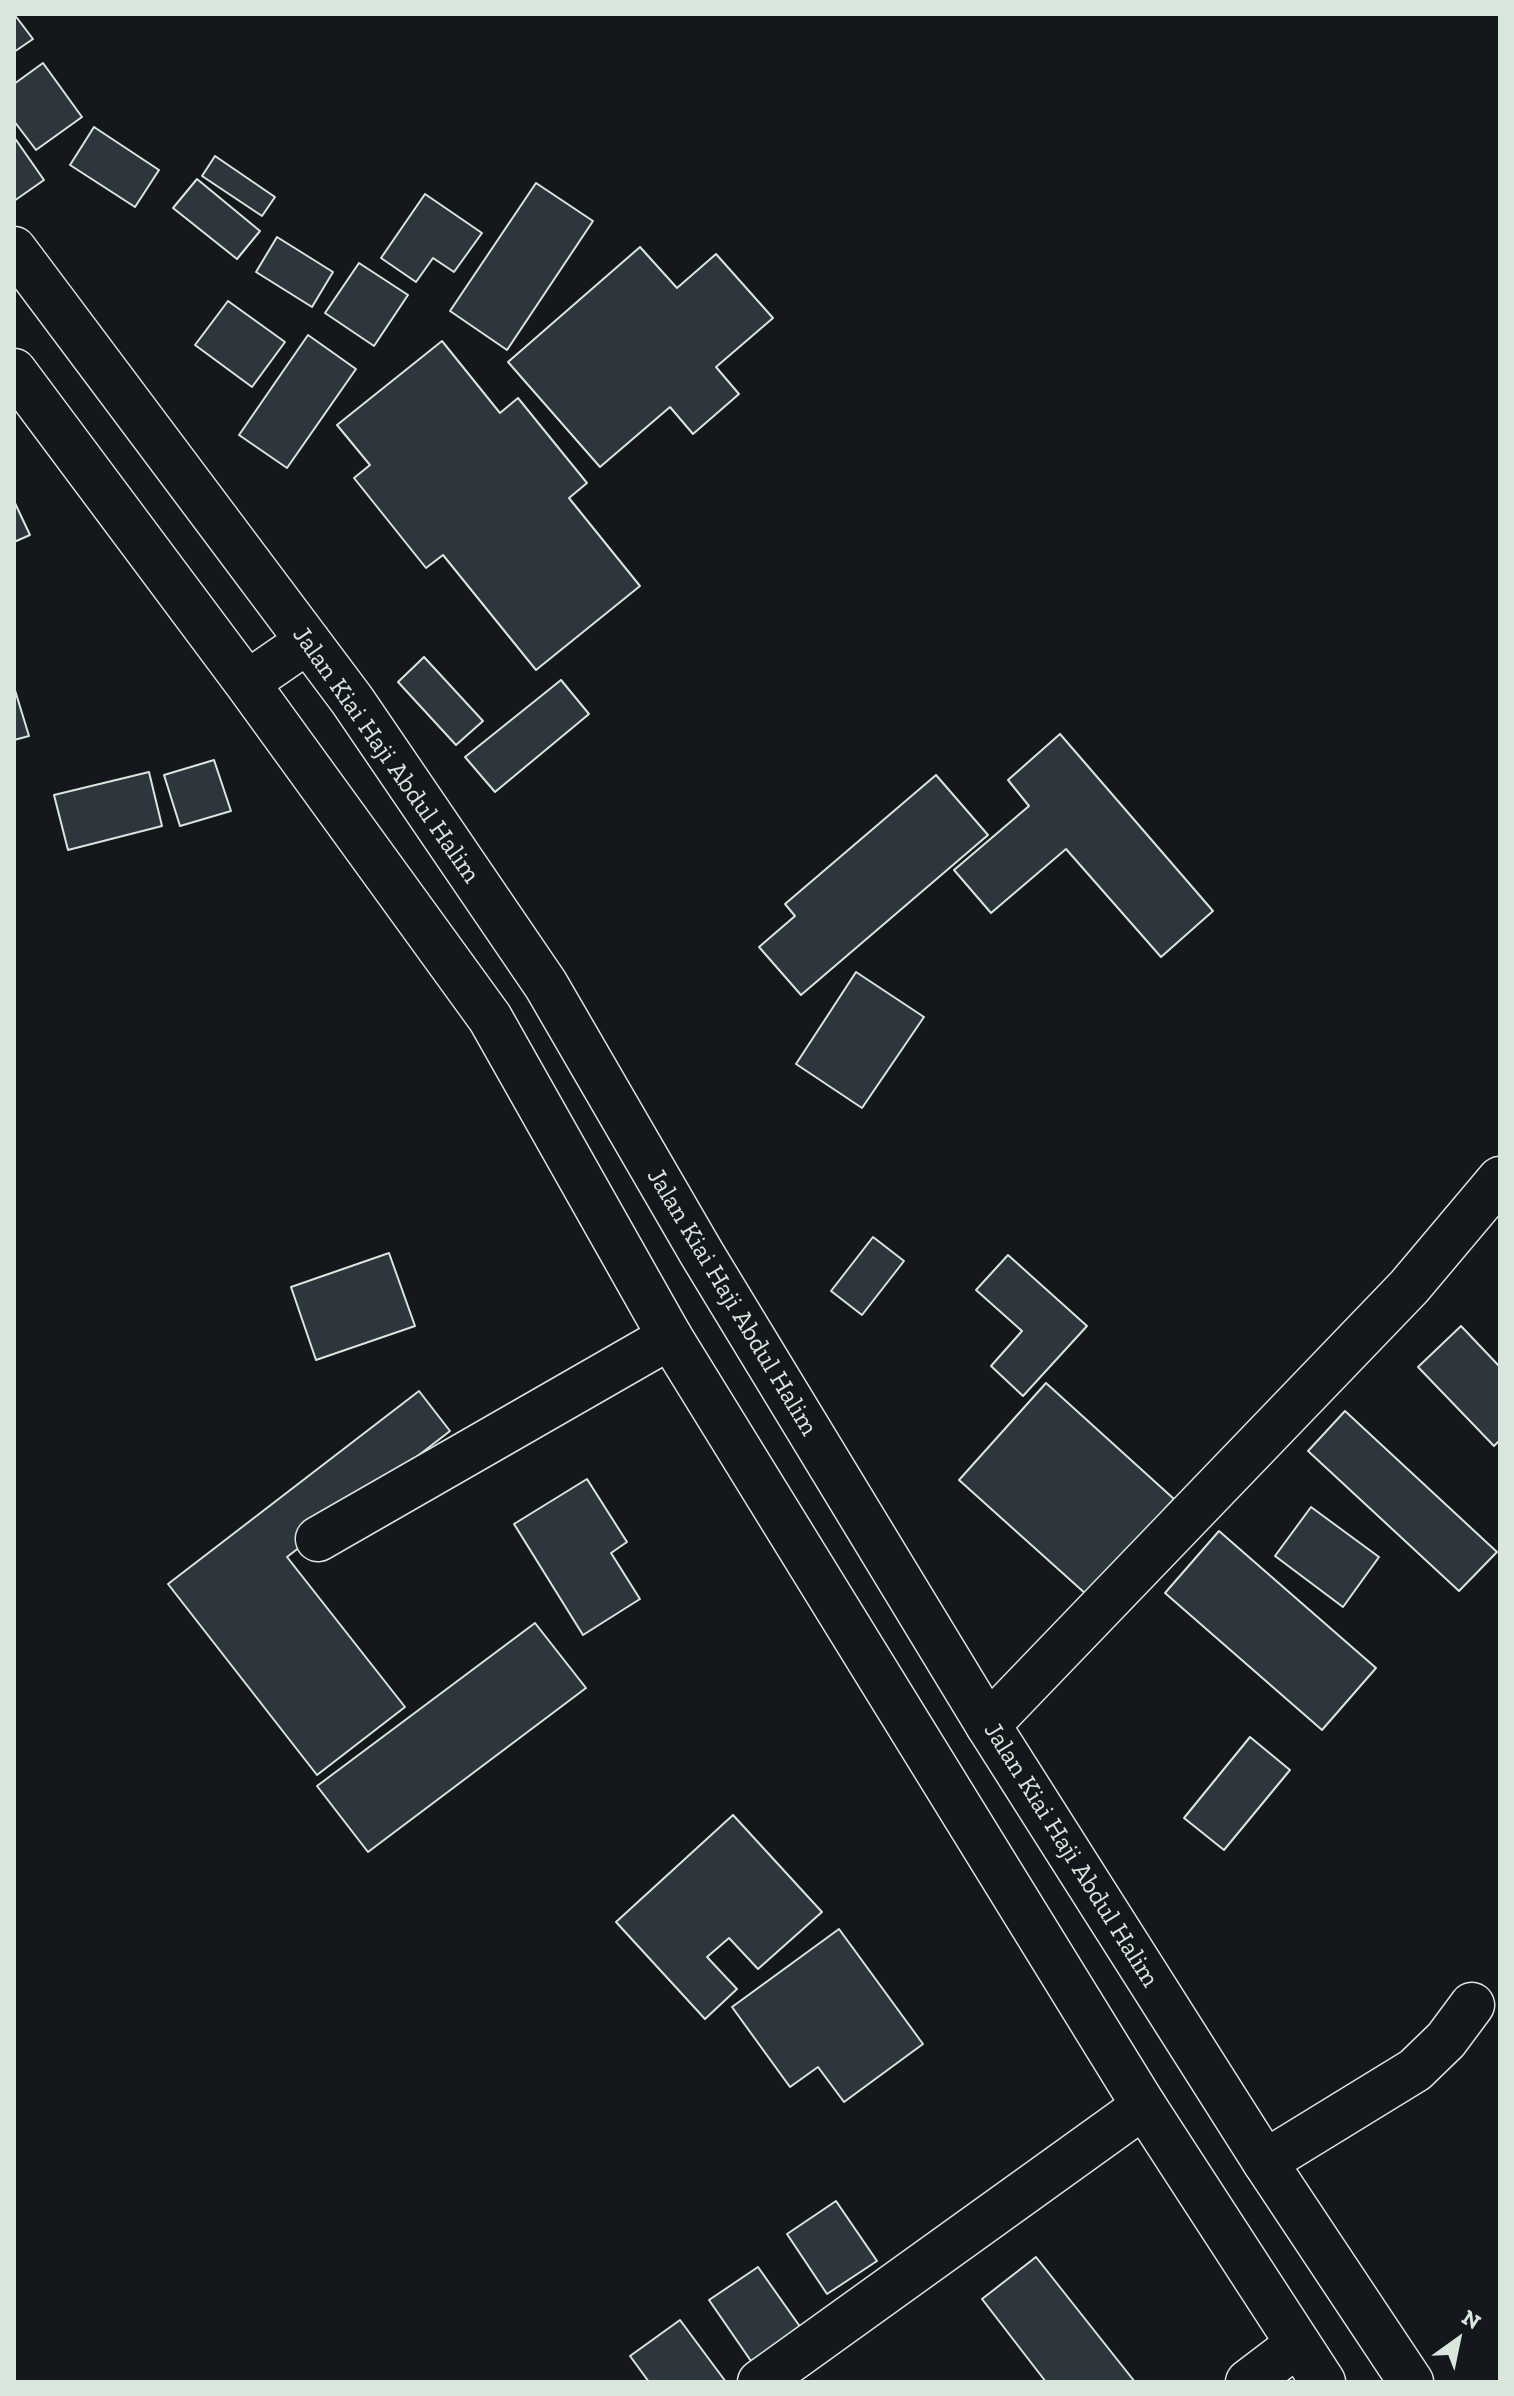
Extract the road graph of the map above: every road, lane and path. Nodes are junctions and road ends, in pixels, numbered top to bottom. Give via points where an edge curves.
1 (14, 249) edge
2 (14, 371) edge
3 (308, 641) junction
4 (247, 683) junction
5 (1500, 1179) edge
6 (670, 1337) junction
7 (318, 1539) dead end
8 (988, 1725) junction
9 (1472, 2005) dead end
10 (1144, 2106) junction
11 (1265, 2162) junction
12 (1298, 2344) junction
13 (760, 2382) edge
14 (1248, 2382) edge
15 (1323, 2382) edge
16 (1411, 2382) edge

1 - 3 main road, Jalan Kiai Haji Abdul Halim
2 - 4 main road
3 - 4 main road
3 - 8 main road, Jalan Kiai Haji Abdul Halim via 546,985 702,1254
4 - 6 main road via 490,1018
5 - 8 main road via 1409,1287
6 - 7 main road
6 - 10 main road
8 - 11 main road, Jalan Kiai Haji Abdul Halim
9 - 11 main road via 1415,2070
10 - 12 main road
10 - 13 main road
11 - 16 main road, Jalan Kiai Haji Abdul Halim
12 - 14 main road
12 - 15 main road

